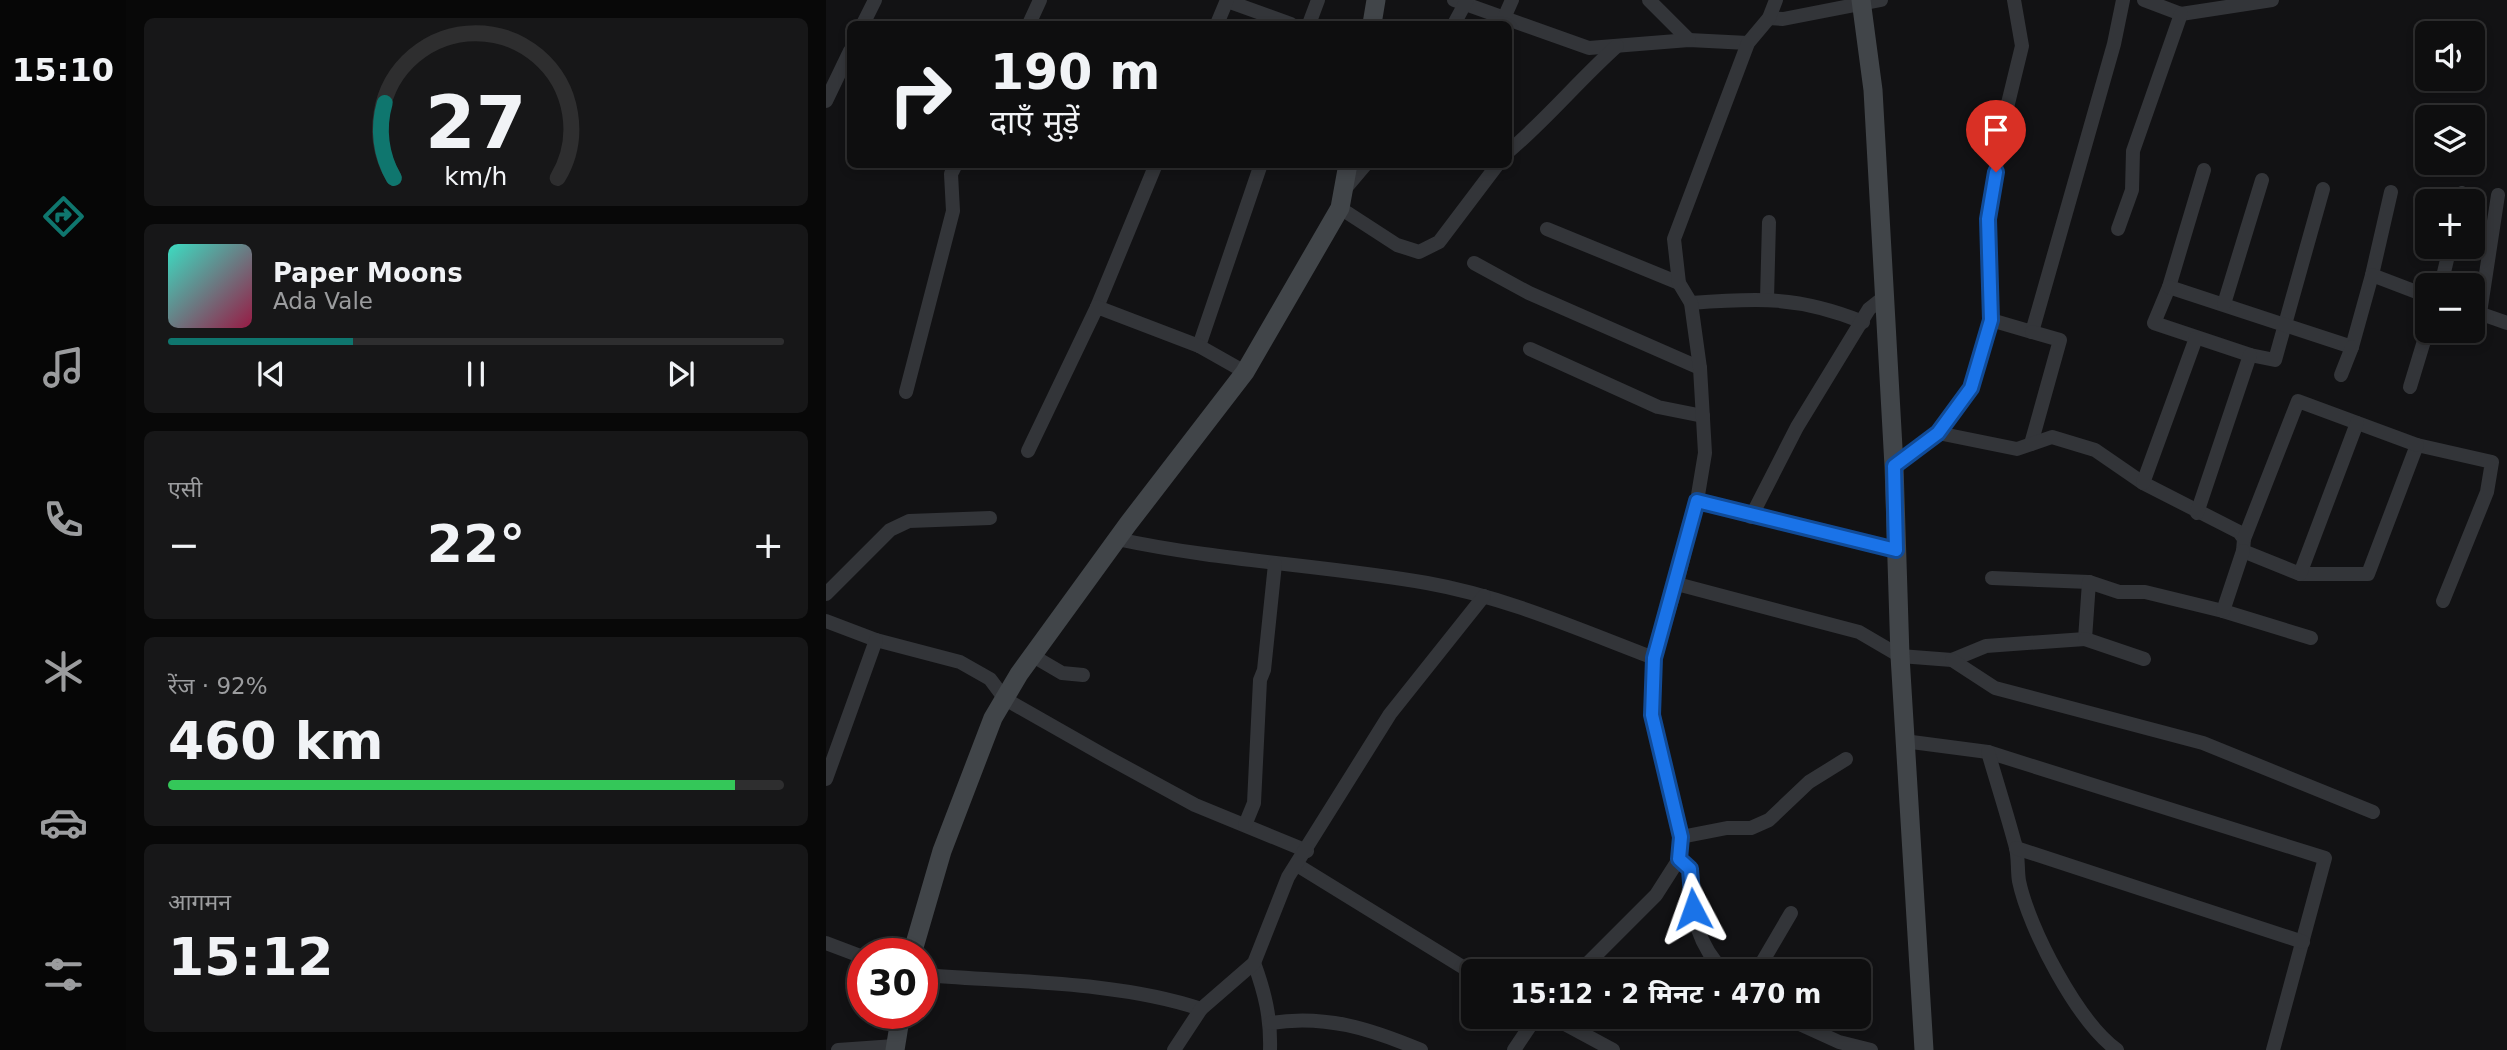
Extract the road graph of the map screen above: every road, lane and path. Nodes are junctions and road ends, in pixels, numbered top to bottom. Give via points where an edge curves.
1 (876, 0) edge
2 (1040, 0) edge
3 (1227, 0) edge
4 (1318, 0) edge
5 (1376, 0) edge
6 (1513, 0) edge
7 (1649, 0) edge
8 (1776, 0) edge
9 (2014, 0) edge
10 (2123, 0) edge
11 (2144, 0) edge
12 (2272, 0) edge
13 (1462, 1) edge
14 (1868, 1) edge
15 (2181, 14) junction
16 (1504, 18) junction
17 (1769, 18) junction
18 (865, 21) edge
19 (1030, 21) edge
20 (1218, 21) edge
21 (1283, 21) edge
22 (1310, 21) edge
23 (1372, 21) edge
24 (1455, 21) edge
25 (1689, 40) junction
26 (1748, 43) junction
27 (1617, 46) junction
28 (847, 57) edge
29 (826, 101) edge
30 (1512, 149) edge
31 (954, 168) edge
32 (1154, 168) edge
33 (1260, 168) edge
34 (1347, 168) edge
35 (1363, 168) edge
36 (1495, 168) edge
37 (2204, 170) dead end
38 (2262, 180) dead end
39 (2323, 189) dead end
40 (2391, 192) dead end
41 (2498, 195) dead end
42 (1342, 199) junction
43 (1769, 222) dead end
44 (1547, 229) dead end
45 (2118, 229) dead end
46 (1474, 263) dead end
47 (2483, 273) edge
48 (2372, 275) junction
49 (1679, 282) junction
50 (2169, 288) junction
51 (2415, 291) edge
52 (1883, 298) junction
53 (1767, 299) junction
54 (1691, 303) junction
55 (2224, 304) junction
56 (1097, 307) junction
57 (2485, 315) edge
58 (1991, 320) junction
59 (1863, 321) junction
60 (2507, 323) edge
61 (2285, 324) junction
62 (2032, 332) junction
63 (2196, 338) junction
64 (2423, 343) edge
65 (1199, 346) junction
66 (2351, 347) junction
67 (1530, 349) dead end
68 (2250, 355) junction
69 (1700, 368) junction
70 (1245, 372) junction
71 (2341, 375) dead end
72 (2410, 387) dead end
73 (906, 392) dead end
74 (1703, 416) junction
75 (2357, 423) junction
76 (1938, 433) junction
77 (2031, 444) junction
78 (2417, 445) junction
79 (1028, 451) dead end
80 (1894, 466) junction
81 (2143, 483) junction
82 (1697, 501) junction
83 (2197, 513) junction
84 (1751, 516) junction
85 (990, 518) dead end
86 (1117, 539) junction
87 (2243, 545) junction
88 (1896, 550) junction
89 (1275, 565) junction
90 (2300, 574) junction
91 (1992, 578) dead end
92 (2089, 583) junction
93 (1677, 584) junction
94 (826, 594) edge
95 (1484, 596) junction
96 (2443, 601) dead end
97 (2223, 611) junction
98 (826, 621) edge
99 (2311, 638) dead end
100 (2085, 639) junction
101 (876, 640) junction
102 (1032, 656) junction
103 (1899, 656) junction
104 (1654, 658) junction
105 (2144, 659) dead end
106 (1952, 660) junction
107 (1083, 675) dead end
108 (1005, 699) junction
109 (1904, 741) junction
110 (1987, 752) junction
111 (1846, 759) dead end
112 (826, 779) edge
113 (2374, 812) dead end
114 (1245, 825) junction
115 (1681, 837) junction
116 (2016, 848) junction
117 (1307, 851) junction
118 (1679, 859) junction
119 (1297, 865) junction
120 (1791, 913) dead end
121 (917, 938) edge
122 (2302, 942) junction
123 (826, 943) edge
124 (847, 951) edge
125 (1592, 959) edge
126 (1713, 959) edge
127 (1764, 959) edge
128 (1254, 963) junction
129 (1461, 966) edge
130 (938, 976) edge
131 (1201, 1009) junction
132 (1270, 1023) junction
133 (898, 1029) edge
134 (1528, 1029) edge
135 (1574, 1029) edge
136 (1810, 1029) edge
137 (895, 1048) edge
138 (838, 1050) edge
139 (1174, 1050) edge
140 (1270, 1050) edge
141 (1421, 1050) edge
142 (1514, 1050) edge
143 (1613, 1050) edge
144 (1871, 1050) edge
145 (1924, 1050) edge
146 (2117, 1050) edge
147 (2273, 1050) edge

1 - 18 street
2 - 19 street
3 - 20 street
3 - 21 street
4 - 22 street
5 - 23 main road
6 - 16 street
7 - 25 street
8 - 17 street
9 - 58 street via 2022,46 1988,219
10 - 62 street
11 - 15 street
12 - 15 street
13 - 16 street
13 - 24 street
14 - 17 street
14 - 52 main road
15 - 45 street via 2133,151 2132,190
16 - 27 street via 1589,48
17 - 26 street
25 - 26 street
25 - 27 street
26 - 49 street via 1674,239
27 - 30 street
28 - 29 street
31 - 73 street via 953,211
32 - 56 street
33 - 65 street
34 - 42 main road
35 - 42 street
36 - 42 street via 1439,242 1419,252 1397,245
37 - 50 street
38 - 55 street
39 - 61 street
40 - 48 street
41 - 47 street
42 - 70 main road
43 - 53 street
44 - 49 street
46 - 69 street via 1529,293
48 - 51 street
48 - 66 street
49 - 54 street
50 - 55 street
50 - 63 street via 2154,323
52 - 59 street
52 - 80 main road
53 - 54 street
53 - 59 street via 1805,302
54 - 69 street
55 - 61 street
56 - 65 street
56 - 79 street
57 - 60 street
58 - 62 street
58 - 76 street via 1971,388
59 - 84 street via 1797,427
61 - 66 street
61 - 68 street via 2275,360
62 - 77 street via 2060,340
63 - 68 street
63 - 81 street
64 - 72 street
65 - 70 street
66 - 71 street
67 - 74 street via 1658,407
68 - 83 street
69 - 74 street
70 - 86 main road
74 - 82 street via 1705,453
75 - 78 street
75 - 87 street via 2298,401
75 - 90 street
76 - 77 street via 2017,449
76 - 80 street
77 - 81 street via 2052,436 2095,450
78 - 90 street via 2368,573
78 - 96 street via 2492,463 2487,492
80 - 88 main road
81 - 83 street
82 - 84 street
82 - 93 street
83 - 87 street via 2239,532
84 - 88 street
85 - 94 street via 909,521 890,530
86 - 89 street via 1185,554
86 - 102 main road
87 - 90 street
87 - 97 street
88 - 103 main road
89 - 95 street via 1426,583
89 - 114 street via 1260,680 1254,803
91 - 92 street
92 - 97 street
92 - 100 street
93 - 103 street via 1859,632
93 - 104 street
95 - 104 street
95 - 117 street via 1390,714
97 - 99 street
98 - 101 street
100 - 105 street
100 - 106 street via 1986,646
101 - 108 street via 960,662 989,678
101 - 112 street
102 - 107 street via 1062,673
102 - 108 main road
103 - 106 street
103 - 109 main road
104 - 115 street via 1652,715
106 - 113 street via 1995,688 2203,743
108 - 114 street via 1195,805
108 - 121 main road via 988,731 942,852
109 - 110 street
109 - 145 main road
110 - 116 street
110 - 122 street via 2325,858
111 - 115 street via 1809,782 1769,820 1751,828
114 - 117 street
115 - 118 street
116 - 122 street
116 - 146 street via 2019,882 2040,940 2103,1040
117 - 119 street
118 - 125 street via 1656,895
118 - 126 street via 1690,869 1696,927
119 - 128 street
119 - 129 street
120 - 127 street
122 - 147 street
123 - 124 street
128 - 131 street
128 - 132 street
130 - 131 street via 1172,999
131 - 139 street
132 - 140 street
132 - 141 street via 1328,1021 1367,1028
133 - 137 main road
134 - 142 street
135 - 143 street
136 - 144 street
137 - 138 street

